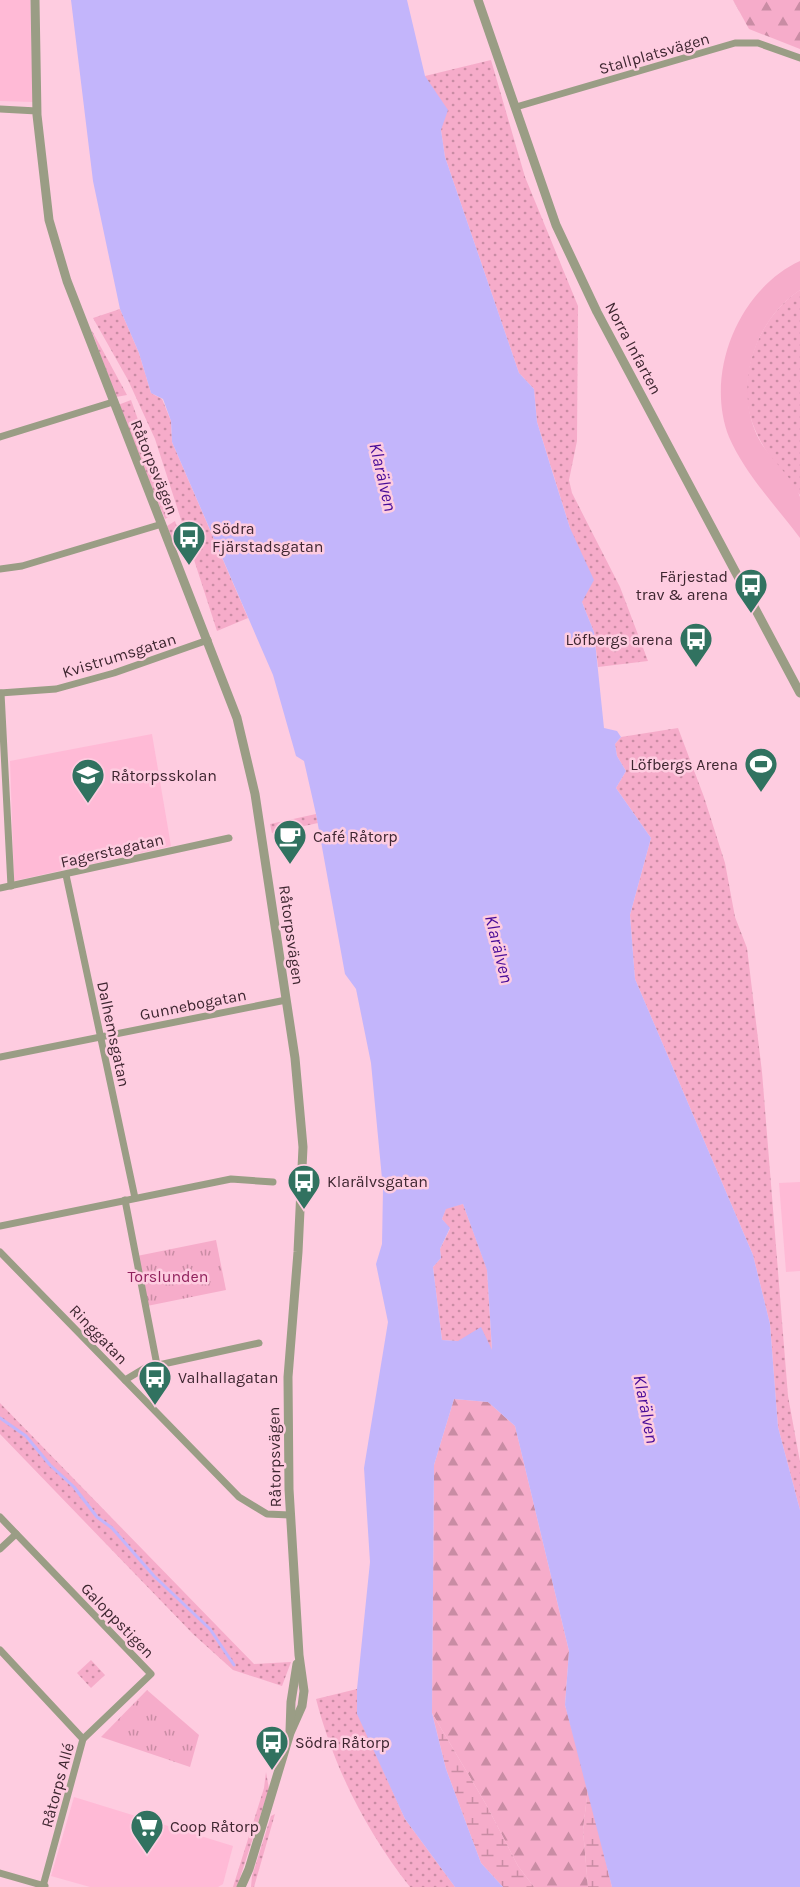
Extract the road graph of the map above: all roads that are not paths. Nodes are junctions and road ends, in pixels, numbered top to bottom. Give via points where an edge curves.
1 (35, 0) edge
2 (478, 0) edge
3 (800, 58) edge
4 (516, 107) junction
5 (0, 110) edge
6 (37, 111) junction
7 (113, 402) junction
8 (0, 437) edge
9 (162, 524) junction
10 (0, 569) edge
11 (208, 640) junction
12 (1, 693) edge
13 (800, 693) edge
14 (229, 838) dead end
15 (66, 875) junction
16 (11, 886) junction
17 (0, 888) edge
18 (286, 1000) junction
19 (101, 1036) junction
20 (0, 1056) edge
21 (273, 1182) dead end
22 (135, 1198) junction
23 (125, 1200) junction
24 (0, 1226) edge
25 (0, 1252) edge
26 (259, 1343) dead end
27 (157, 1365) junction
28 (125, 1380) junction
29 (290, 1515) junction
30 (0, 1517) edge
31 (16, 1534) junction
32 (0, 1549) edge
33 (0, 1650) edge
34 (83, 1738) junction
35 (249, 1869) junction
36 (0, 1873) edge
37 (45, 1886) edge
38 (241, 1887) edge
39 (248, 1887) edge

1 - 6 street, Råtorpsvägen
2 - 4 street, Norra Infarten
3 - 4 street, Stallplatsvägen via 758,43 735,44
4 - 13 street, Norra Infarten via 556,225 597,312
5 - 6 street
6 - 7 street, Råtorpsvägen via 49,220 67,281
7 - 8 street
7 - 9 street, Råtorpsvägen
9 - 10 street
9 - 11 street, Råtorpsvägen
11 - 12 street, Kvistrumsgatan via 56,689
11 - 18 street, Råtorpsvägen via 249,763
12 - 16 street
14 - 15 street, Fagerstagatan
15 - 16 street, Fagerstagatan
15 - 19 street, Dalhemsgatan
16 - 17 street, Fagerstagatan
18 - 19 street, Gunnebogatan
18 - 29 street, Råtorpsvägen via 303,1147 288,1377
19 - 20 street, Gunnebogatan
19 - 22 street, Dalhemsgatan
21 - 22 street via 231,1179
22 - 23 street
23 - 24 street
23 - 27 street
25 - 28 street, Ringgatan
26 - 27 street
27 - 28 street via 137,1371
28 - 29 street, Ringgatan via 244,1501 267,1514
29 - 35 street, Råtorpsvägen via 304,1691
30 - 31 street, Galoppstigen
31 - 32 street
31 - 34 street, Galoppstigen via 151,1674
33 - 34 street, Råtorps Allé
34 - 37 street, Råtorps Allé
35 - 38 street
35 - 39 street
36 - 37 street

